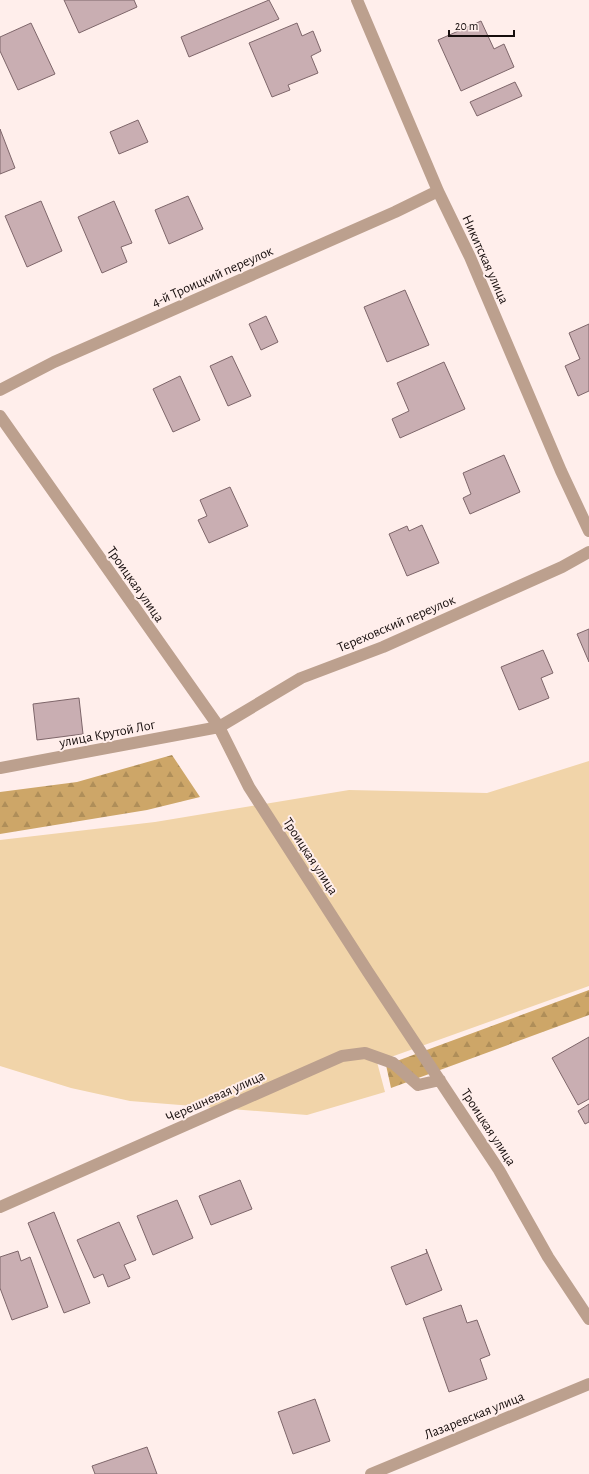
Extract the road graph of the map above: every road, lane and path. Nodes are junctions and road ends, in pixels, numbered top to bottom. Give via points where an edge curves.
1 (357, 0) edge
2 (438, 191) junction
3 (0, 390) edge
4 (0, 416) edge
5 (589, 531) edge
6 (589, 552) edge
7 (219, 727) junction
8 (0, 768) edge
9 (440, 1080) junction
10 (0, 1207) edge
11 (589, 1319) edge
12 (589, 1384) edge
13 (371, 1474) edge

1 - 2 street, Никитская улица
2 - 3 street, 4-й Троицкий переулок via 54,362
2 - 5 street, Никитская улица via 470,257
4 - 7 street, Троицкая улица
6 - 7 street, Тереховский переулок via 562,567 383,647 301,678
7 - 8 street, улица Крутой Лог
7 - 9 street, Троицкая улица via 253,793
9 - 10 street, Черешневая улица via 418,1085 393,1063 365,1053 342,1056
9 - 11 street, Троицкая улица via 499,1170 548,1257
12 - 13 street, Лазаревская улица

